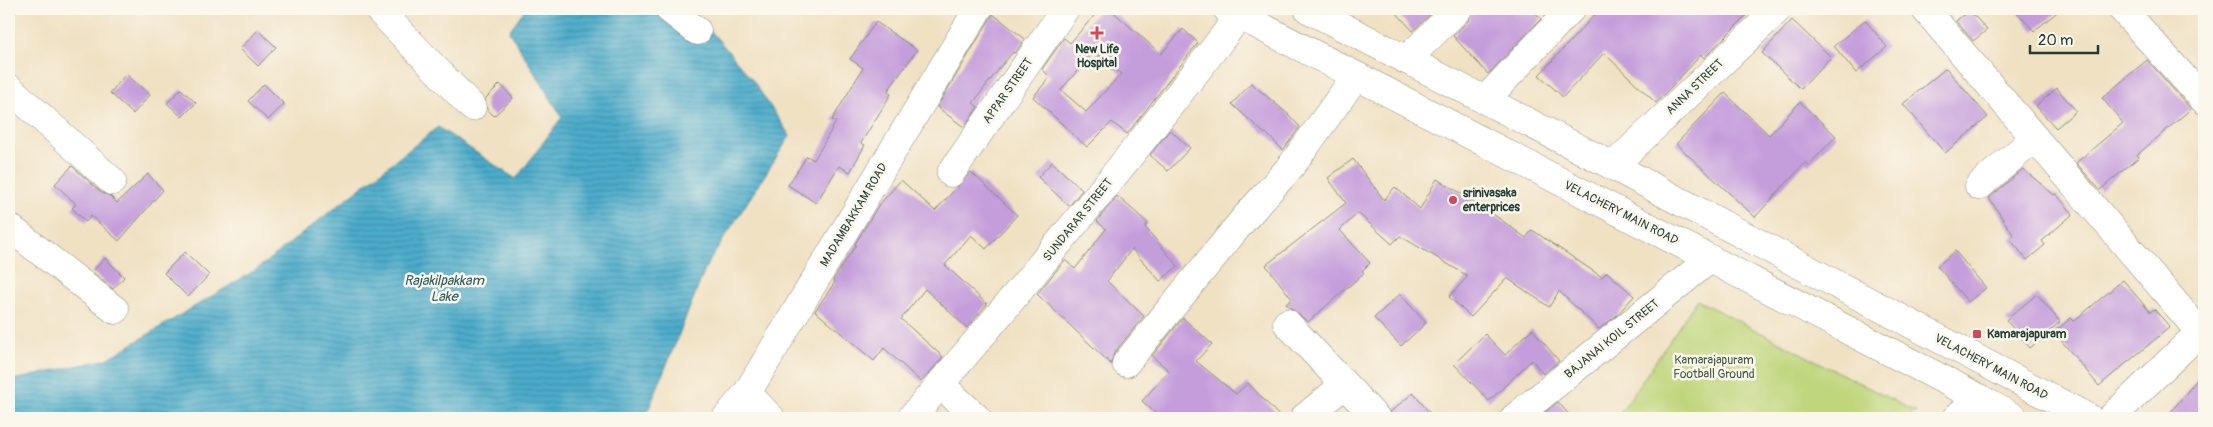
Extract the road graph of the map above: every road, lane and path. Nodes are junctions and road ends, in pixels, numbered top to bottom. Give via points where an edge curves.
1 (378, 9) edge
2 (669, 9) edge
3 (978, 9) edge
4 (1065, 9) edge
5 (1308, 9) edge
6 (1458, 9) edge
7 (1570, 9) edge
8 (1778, 9) edge
9 (1926, 9) edge
10 (2122, 9) edge
11 (1233, 13) edge
12 (697, 31) dead end
13 (1406, 60) junction
14 (1356, 76) junction
15 (9, 88) edge
16 (1485, 100) junction
17 (2204, 100) edge
18 (472, 107) dead end
19 (2035, 138) junction
20 (1613, 166) junction
21 (951, 173) dead end
22 (112, 181) dead end
23 (1979, 186) dead end
24 (9, 227) edge
25 (1710, 259) junction
26 (115, 310) dead end
27 (1287, 323) dead end
28 (2203, 333) edge
29 (1126, 363) dead end
30 (940, 384) junction
31 (1344, 385) junction
32 (747, 393) junction
33 (1979, 398) junction
34 (726, 418) edge
35 (771, 418) edge
36 (911, 418) edge
37 (977, 418) edge
38 (1304, 418) edge
39 (1376, 418) edge
40 (1514, 418) edge
41 (1956, 418) edge
42 (2014, 418) edge
43 (2089, 418) edge
44 (2111, 418) edge

1 - 18 street
2 - 12 street
3 - 32 street, MADAMBAKKAM ROAD
4 - 21 street, APPAR STREET
5 - 13 street, VELACHERY MAIN ROAD
6 - 13 street
7 - 16 street
8 - 20 street, ANNA STREET
9 - 19 street
10 - 17 street
11 - 14 street, VELACHERY MAIN ROAD
11 - 30 street, SUNDARAR STREET via 1164,114
13 - 16 street, VELACHERY MAIN ROAD
14 - 25 street, VELACHERY MAIN ROAD
14 - 29 street via 1292,165
15 - 22 street
16 - 20 street, VELACHERY MAIN ROAD
19 - 23 street
19 - 28 street
20 - 43 street, VELACHERY MAIN ROAD
24 - 26 street
25 - 33 street, VELACHERY MAIN ROAD
25 - 40 street, BAJANAI KOIL STREET
27 - 31 street
28 - 44 street
30 - 36 street, SUNDARAR STREET
30 - 37 street
31 - 38 street
31 - 39 street
32 - 34 street, MADAMBAKKAM ROAD
32 - 35 street
33 - 41 street
33 - 42 street, VELACHERY MAIN ROAD

